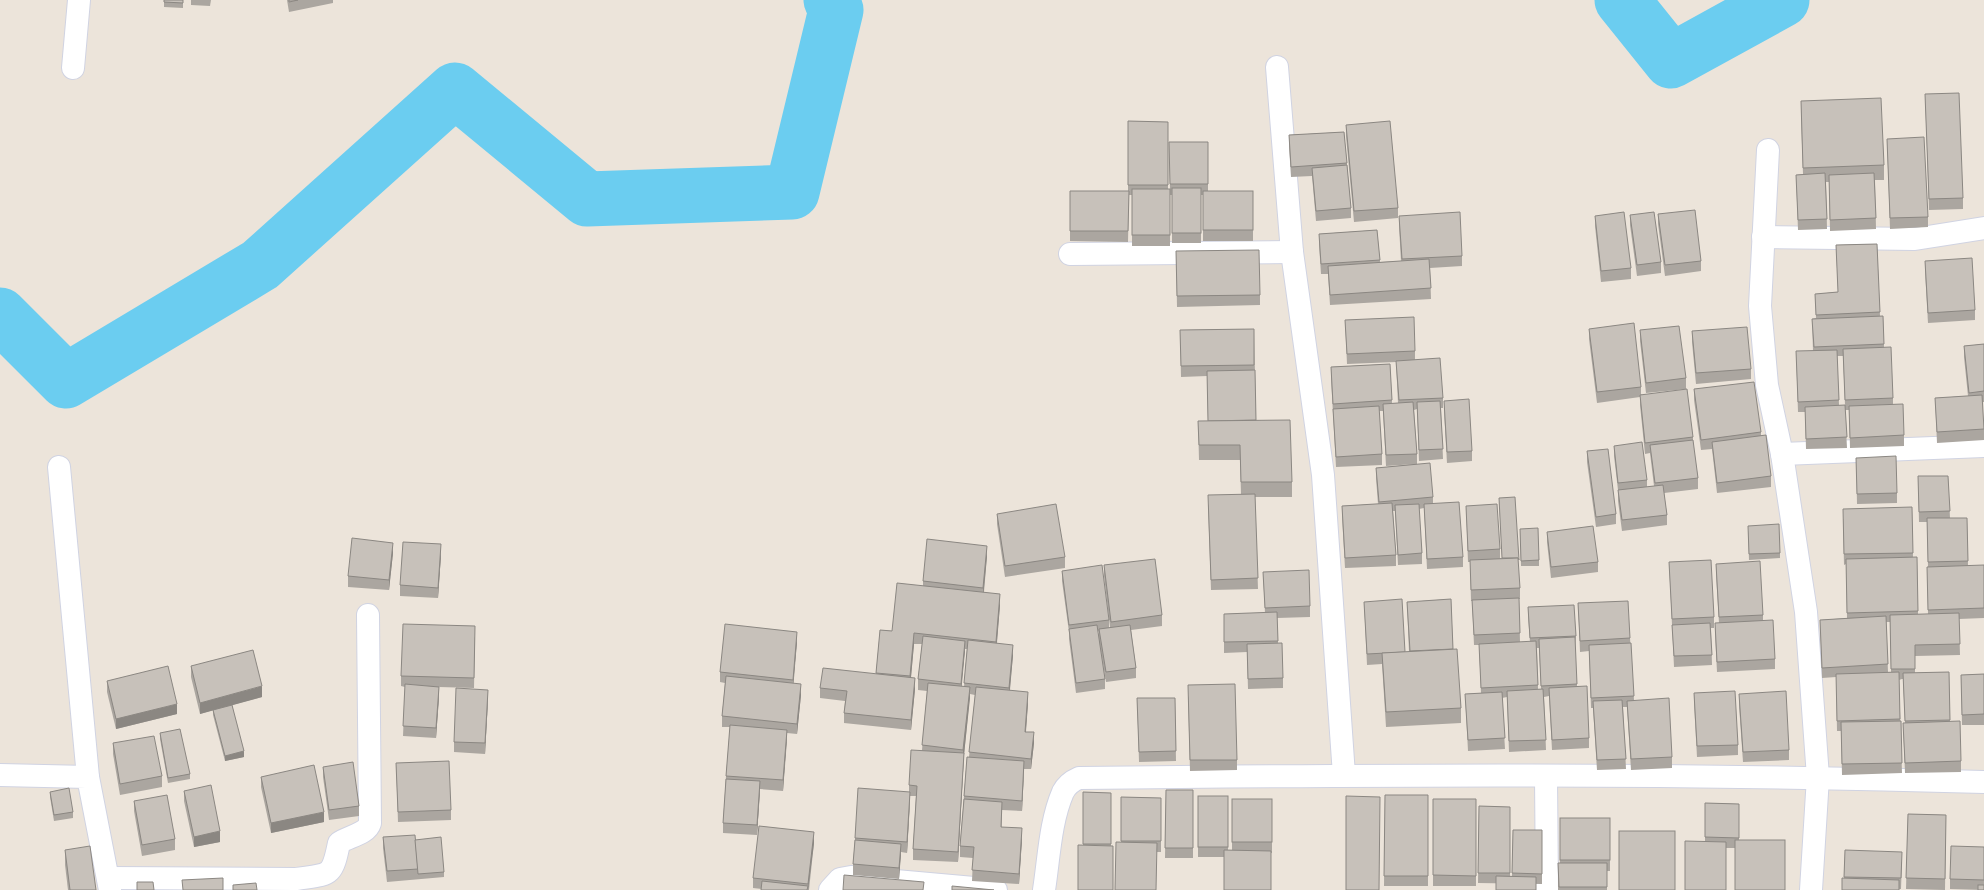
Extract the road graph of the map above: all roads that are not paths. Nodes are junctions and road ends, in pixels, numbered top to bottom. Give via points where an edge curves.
1 (79, 0) edge
2 (1277, 67) dead end
3 (73, 68) dead end
4 (1768, 150) dead end
5 (1984, 228) edge
6 (1763, 237) junction
7 (1292, 252) junction
8 (1070, 254) dead end
9 (1984, 446) edge
10 (1782, 454) junction
11 (59, 467) dead end
12 (368, 615) dead end
13 (0, 774) edge
14 (1344, 775) junction
15 (88, 777) junction
16 (1546, 777) junction
17 (1818, 777) junction
18 (1984, 782) edge
19 (109, 884) edge
20 (830, 890) edge
21 (996, 890) edge
22 (1044, 890) edge
23 (1547, 890) edge
24 (1811, 890) edge

1 - 3 street
2 - 7 street
4 - 6 street
5 - 6 street via 1915,239
6 - 10 street via 1760,306 1767,385
7 - 8 street
7 - 14 street via 1323,475
9 - 10 street
10 - 17 street via 1806,612
11 - 15 street
12 - 19 street via 370,823 364,831 338,843 332,870 325,875 296,879
13 - 15 street
14 - 16 street
14 - 22 street via 1079,778 1072,781 1063,791 1054,821
15 - 19 street
16 - 17 street
16 - 23 street
17 - 18 street
17 - 24 street
20 - 21 street via 840,879 851,877

